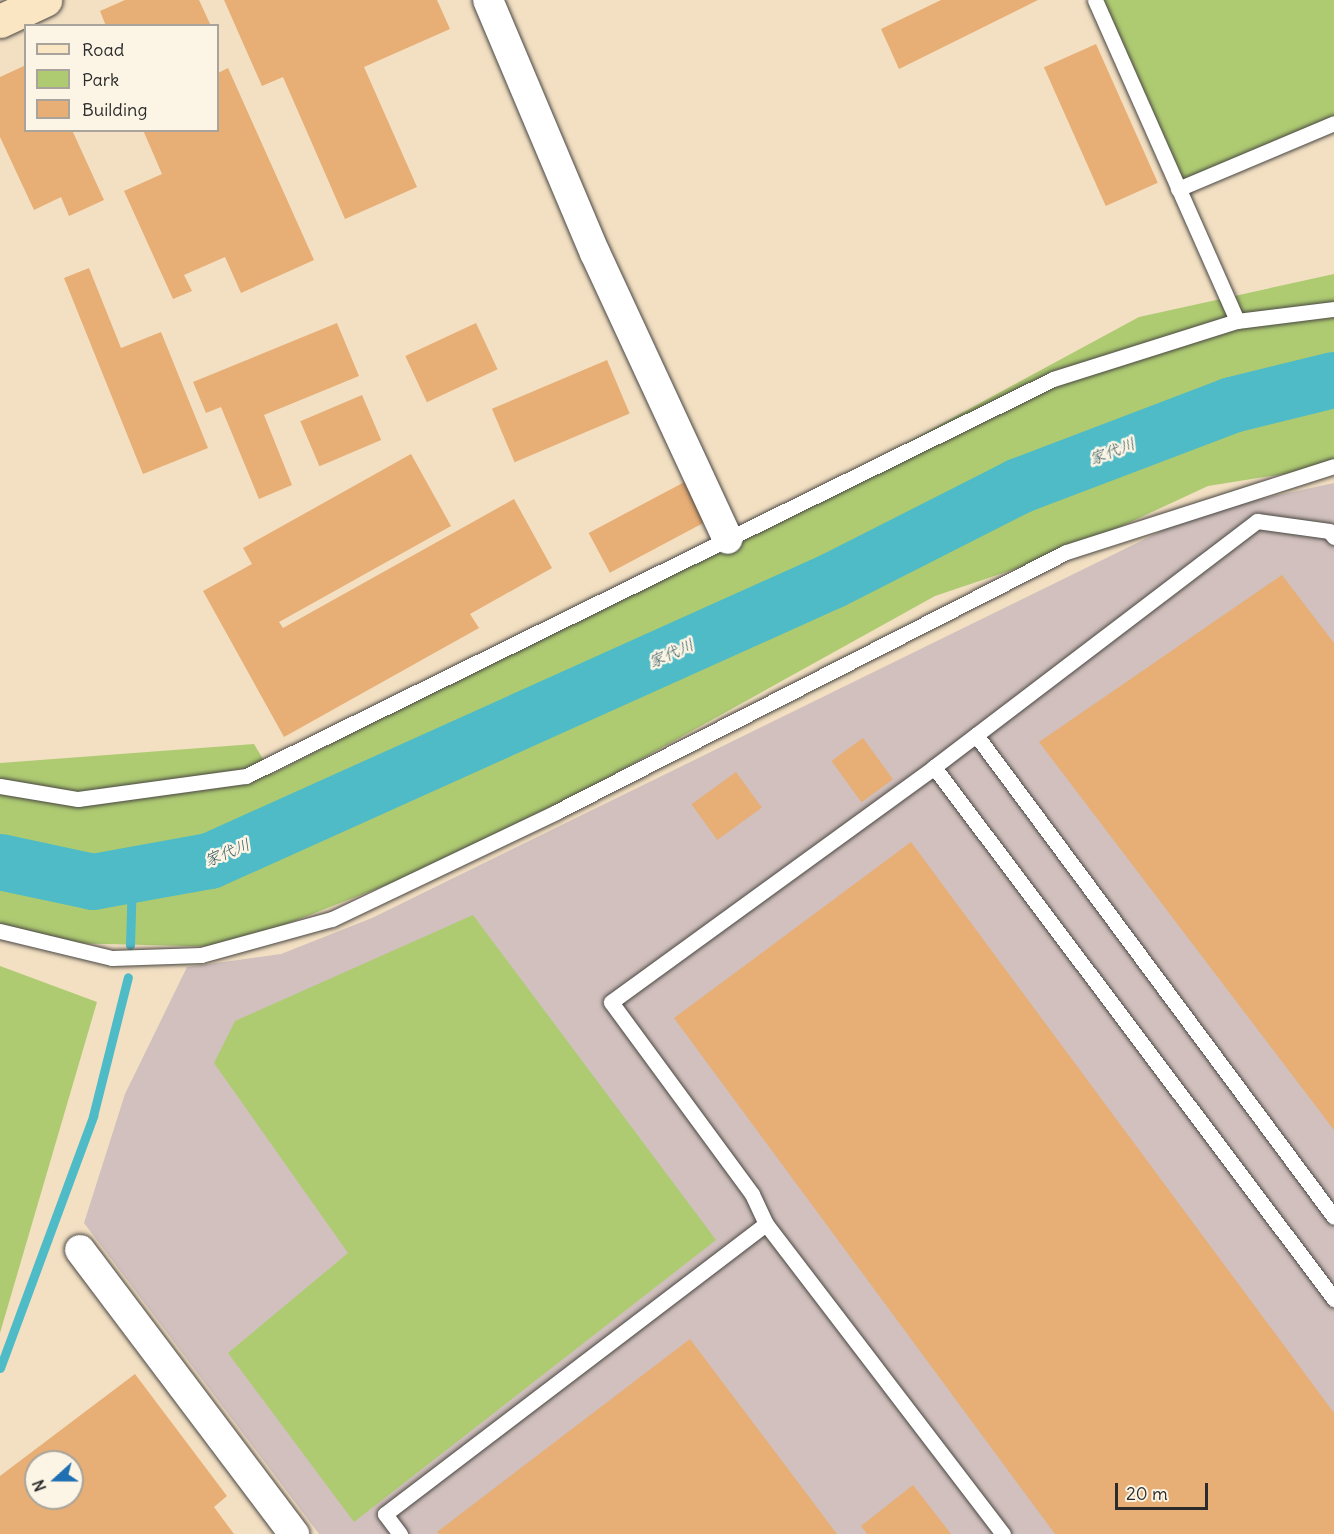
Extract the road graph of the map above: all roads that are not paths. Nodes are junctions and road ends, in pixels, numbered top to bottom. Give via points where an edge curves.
1 (45, 0) edge
2 (488, 0) edge
3 (1095, 0) edge
4 (0, 21) edge
5 (1334, 123) edge
6 (1178, 189) junction
7 (1334, 309) edge
8 (1237, 321) junction
9 (1334, 466) edge
10 (1334, 537) edge
11 (728, 539) junction
12 (976, 735) junction
13 (934, 767) junction
14 (0, 786) edge
15 (0, 932) edge
16 (1334, 1217) edge
17 (766, 1224) junction
18 (80, 1250) dead end
19 (1334, 1299) edge
20 (294, 1534) edge
21 (400, 1534) edge
22 (1003, 1534) edge

1 - 4 street
2 - 11 street via 595,253
3 - 6 lane
5 - 6 lane
6 - 8 lane
7 - 8 lane
8 - 11 lane via 1053,379
9 - 15 lane via 1066,552 556,812 332,919 190,956 112,958
10 - 12 lane via 1329,531 1257,521
11 - 14 lane via 246,776 78,799
12 - 13 lane
12 - 16 lane
13 - 17 lane via 611,1002 752,1194
13 - 19 lane
17 - 21 lane via 385,1514
17 - 22 lane
18 - 20 street

